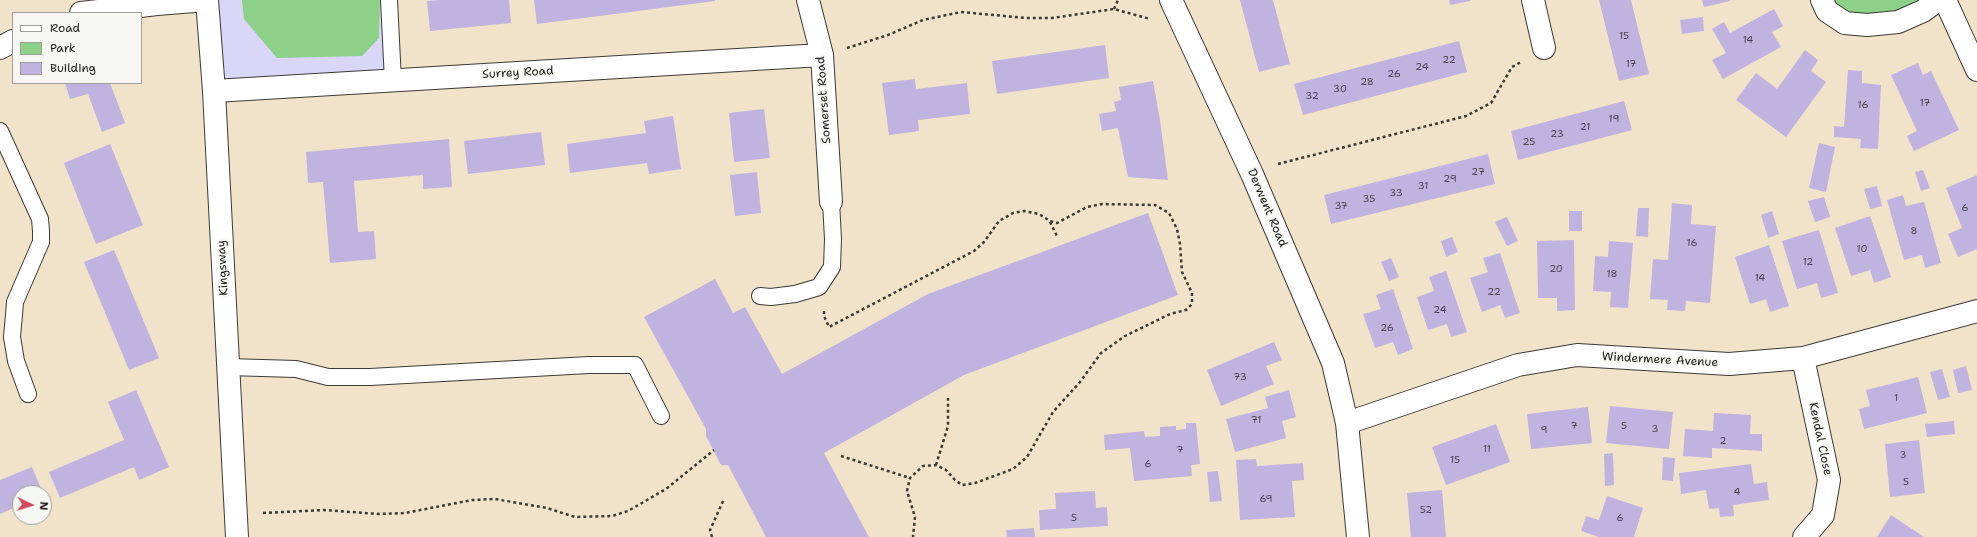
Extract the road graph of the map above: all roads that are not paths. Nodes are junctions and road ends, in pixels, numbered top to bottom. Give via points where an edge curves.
1 (208, 0) edge
2 (389, 0) edge
3 (808, 0) edge
4 (1171, 0) edge
5 (1533, 0) edge
6 (1822, 0) edge
7 (1938, 0) edge
8 (1945, 0) edge
9 (89, 12) edge
10 (12, 42) edge
11 (0, 48) edge
12 (1544, 48) road end
13 (822, 55) junction
14 (1977, 70) edge
15 (394, 81) junction
16 (214, 91) junction
17 (0, 131) edge
18 (831, 202) joint
19 (760, 296) dead end
20 (1977, 311) edge
21 (1803, 358) junction
22 (228, 367) junction
23 (28, 394) dead end
24 (662, 416) dead end
25 (1347, 423) junction
26 (238, 537) edge
27 (1358, 537) edge
28 (1804, 537) edge

1 - 9 street
1 - 16 street, Kingsway
2 - 15 lane
3 - 13 street, Somerset Road
4 - 25 street, Derwent Road via 1252,174 1333,363
5 - 12 street
6 - 7 street via 1827,11 1845,23 1867,25 1898,22 1923,11
8 - 14 street
10 - 11 street
13 - 15 street, Surrey Road
13 - 18 street, Somerset Road
15 - 16 street, Surrey Road
16 - 22 street, Kingsway
17 - 23 lane via 40,219 41,242 15,302 12,337 16,361
18 - 19 lane via 832,267 819,287 795,294
20 - 21 street, Windermere Avenue
21 - 25 street, Windermere Avenue via 1729,364 1577,355 1518,365
21 - 28 street, Kendal Close via 1829,480 1822,515
22 - 24 lane via 296,369 328,377 370,377 589,365 635,366
22 - 26 street, Kingsway
25 - 27 street, Derwent Road

